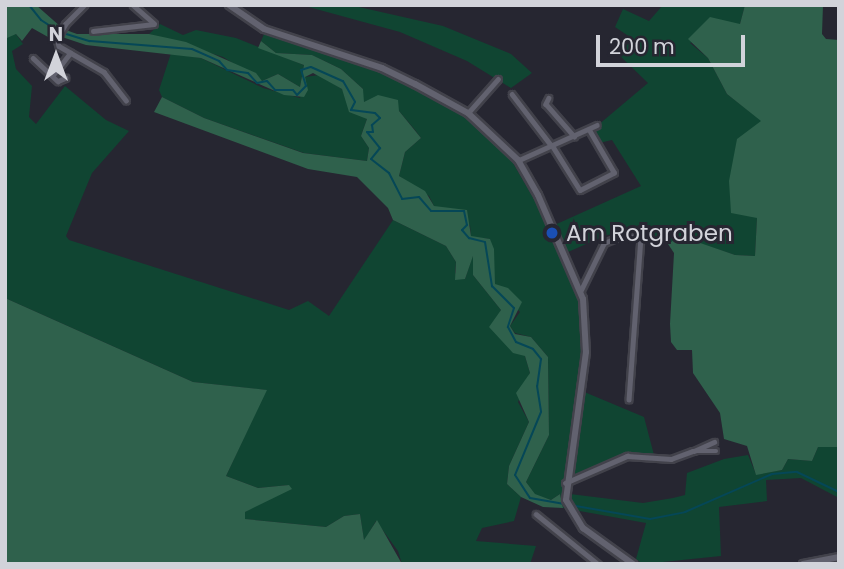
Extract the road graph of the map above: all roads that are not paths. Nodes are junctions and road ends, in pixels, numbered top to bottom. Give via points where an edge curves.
1 (85, 5) edge
2 (133, 5) edge
3 (229, 5) edge
4 (93, 31) dead end
5 (69, 53) junction
6 (33, 58) dead end
7 (53, 75) junction
8 (65, 78) dead end
9 (498, 79) dead end
10 (512, 94) dead end
11 (549, 98) dead end
12 (125, 100) dead end
13 (468, 113) junction
14 (597, 125) dead end
15 (589, 130) junction
16 (574, 136) junction
17 (551, 145) junction
18 (518, 160) junction
19 (581, 290) junction
20 (629, 400) dead end
21 (714, 442) dead end
22 (693, 451) junction
23 (716, 451) dead end
24 (565, 483) junction
25 (536, 514) dead end
26 (839, 557) edge
27 (815, 563) edge
28 (598, 564) edge
29 (633, 564) edge
30 (803, 564) edge

1 - 5 street via 59,37 59,46
2 - 4 street via 154,24
3 - 13 main road via 253,24 382,68
5 - 7 street
5 - 12 street via 104,72
6 - 7 street
7 - 8 street via 60,82
9 - 13 street
10 - 17 street
11 - 16 street via 546,104
13 - 18 main road
14 - 15 street
15 - 16 street
15 - 17 street via 614,173 580,190
16 - 17 street
17 - 18 street
18 - 19 main road
19 - 20 street via 604,243 621,236 641,237
19 - 24 main road via 586,352
21 - 22 street
22 - 23 street
22 - 24 street via 671,459 627,456
24 - 29 main road via 565,500 583,528
25 - 28 street
26 - 27 main road
27 - 30 main road

